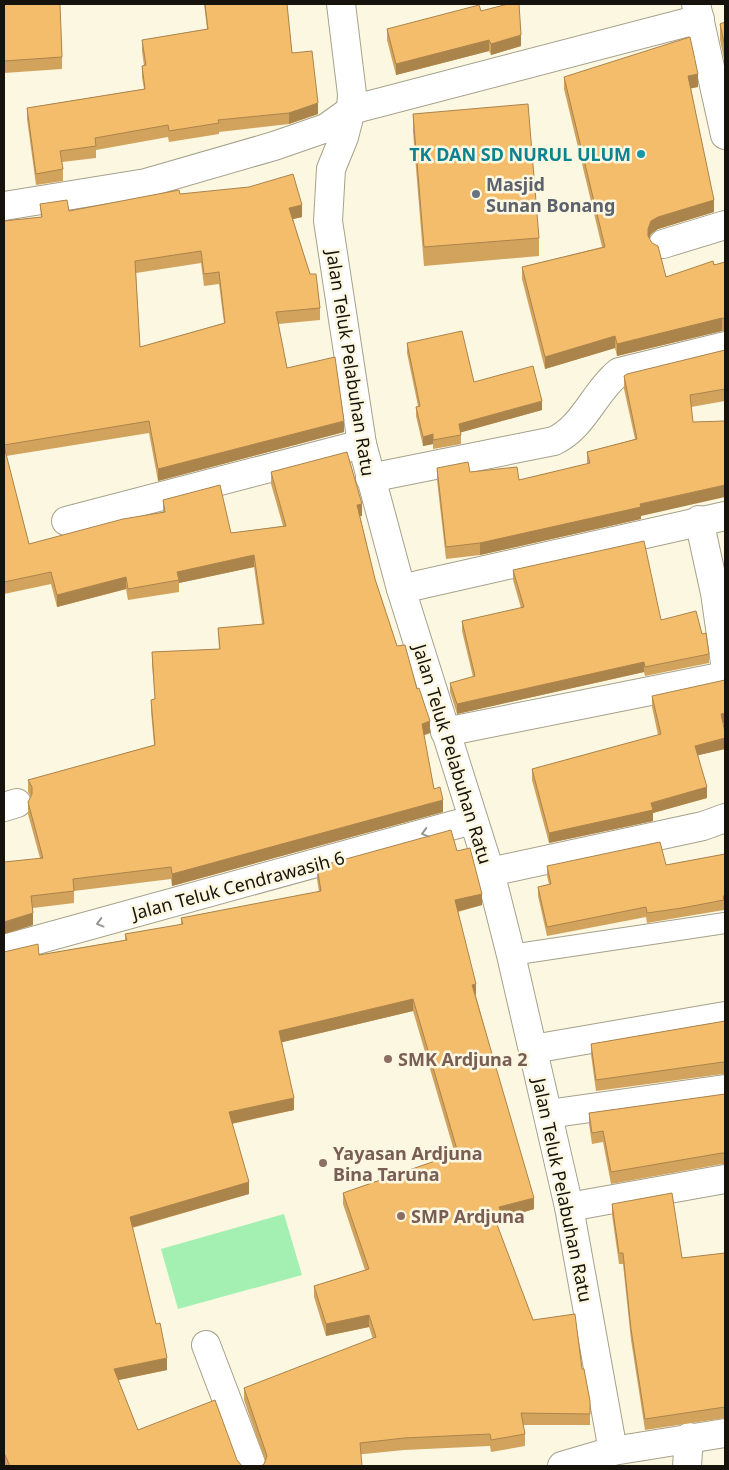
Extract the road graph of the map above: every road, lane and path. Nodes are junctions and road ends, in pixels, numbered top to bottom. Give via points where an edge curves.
1 (341, 4) edge
2 (698, 12) edge
3 (720, 86) edge
4 (351, 110) junction
5 (725, 135) edge
6 (4, 206) edge
7 (725, 225) edge
8 (663, 244) dead end
9 (725, 346) edge
10 (362, 444) junction
11 (370, 478) junction
12 (712, 518) edge
13 (66, 522) dead end
14 (401, 589) junction
15 (720, 593) edge
16 (725, 663) edge
17 (725, 676) edge
18 (445, 732) junction
19 (725, 818) edge
20 (472, 820) junction
21 (490, 872) junction
22 (725, 923) edge
23 (4, 949) edge
24 (511, 955) junction
25 (725, 1016) edge
26 (533, 1049) junction
27 (725, 1089) edge
28 (548, 1114) junction
29 (725, 1179) edge
30 (569, 1207) junction
31 (206, 1345) dead end
32 (725, 1433) edge
33 (689, 1437) junction
34 (613, 1451) junction
35 (252, 1466) edge
36 (562, 1466) edge
37 (687, 1466) edge

1 - 4 street, Jalan Teluk Pelabuhan Ratu
2 - 3 street
2 - 4 street
3 - 5 street
4 - 6 street via 326,128 146,183
4 - 10 street, Jalan Teluk Pelabuhan Ratu via 331,169 328,221
7 - 8 street
9 - 11 street via 619,372 580,420 554,441
10 - 11 street, Jalan Teluk Pelabuhan Ratu
10 - 13 street
11 - 14 street, Jalan Teluk Pelabuhan Ratu
12 - 14 street
12 - 15 street
14 - 18 street, Jalan Teluk Pelabuhan Ratu
15 - 16 street
17 - 18 street
18 - 20 street, Jalan Teluk Pelabuhan Ratu
19 - 21 street via 703,826
20 - 21 street, Jalan Teluk Pelabuhan Ratu
20 -> 23 street, Jalan Teluk Cendrawasih 6
21 - 24 street, Jalan Teluk Pelabuhan Ratu
22 - 24 lane
24 - 26 street, Jalan Teluk Pelabuhan Ratu
25 - 26 street
26 - 28 street, Jalan Teluk Pelabuhan Ratu
27 - 28 street
28 - 30 street, Jalan Teluk Pelabuhan Ratu
29 - 30 street
30 - 34 street, Jalan Teluk Pelabuhan Ratu
31 - 35 street
32 - 33 street
33 - 34 street
33 - 37 street
34 - 36 street

